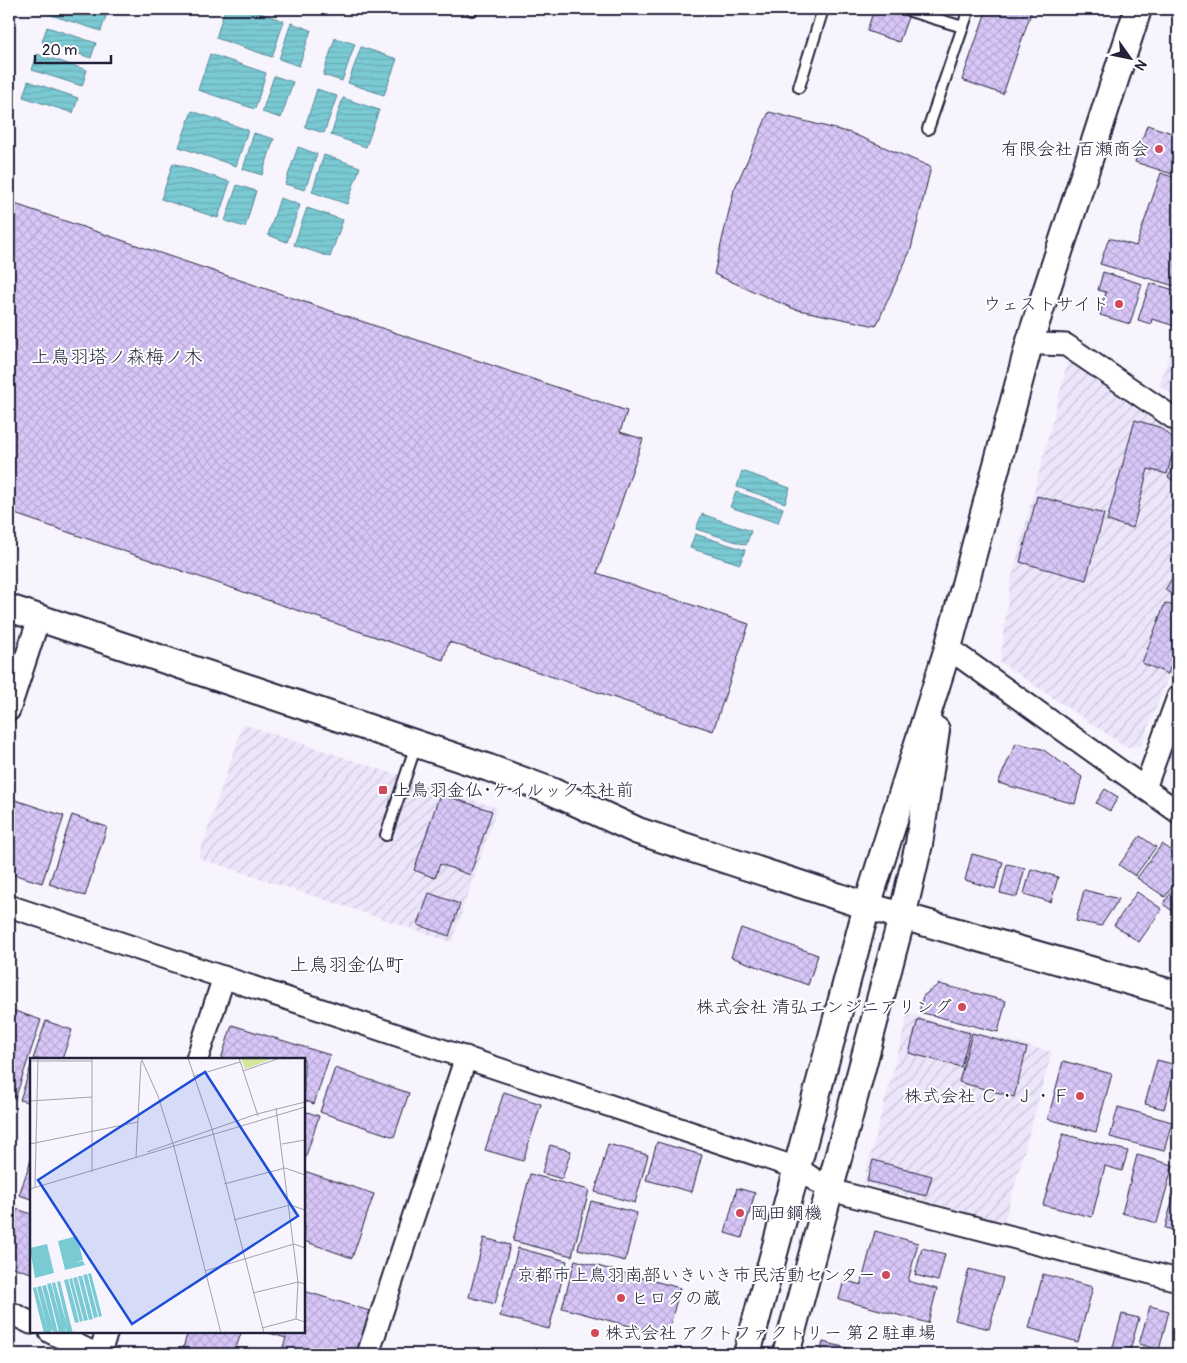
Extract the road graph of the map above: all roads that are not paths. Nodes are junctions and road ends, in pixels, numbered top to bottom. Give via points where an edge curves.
1 (824, 9) edge
2 (969, 9) edge
3 (1138, 9) edge
4 (910, 11) dead end
5 (963, 27) junction
6 (799, 87) dead end
7 (928, 129) dead end
8 (1030, 341) junction
9 (1178, 421) edge
10 (9, 608) edge
11 (39, 618) junction
12 (948, 648) junction
13 (1178, 697) edge
14 (9, 710) edge
15 (417, 744) junction
16 (1145, 788) junction
17 (1178, 812) edge
18 (386, 835) dead end
19 (9, 906) edge
20 (868, 906) junction
21 (902, 917) junction
22 (224, 977) junction
23 (1178, 995) edge
24 (466, 1057) junction
25 (197, 1058) edge
26 (797, 1168) junction
27 (830, 1190) junction
28 (1178, 1280) edge
29 (9, 1312) edge
30 (30, 1322) edge
31 (52, 1333) edge
32 (107, 1333) edge
33 (98, 1354) edge
34 (368, 1354) edge
35 (748, 1354) edge
36 (786, 1354) edge

1 - 6 lane
2 - 5 lane
3 - 8 street
4 - 5 lane
5 - 7 lane
8 - 9 street via 1066,345
8 - 12 street
10 - 11 street
11 - 14 street
11 - 15 street
12 - 16 street
12 - 20 street
12 - 21 street via 919,844
13 - 16 street
15 - 18 lane
15 - 20 street via 550,791 638,831
16 - 17 street
19 - 22 street
20 - 21 street
20 - 26 street
21 - 23 street
21 - 27 street
22 - 24 street
22 - 25 street
24 - 26 street
24 - 34 street
26 - 27 street
26 - 35 street
27 - 28 street
27 - 36 street
29 - 30 street
31 - 33 street
32 - 33 street

